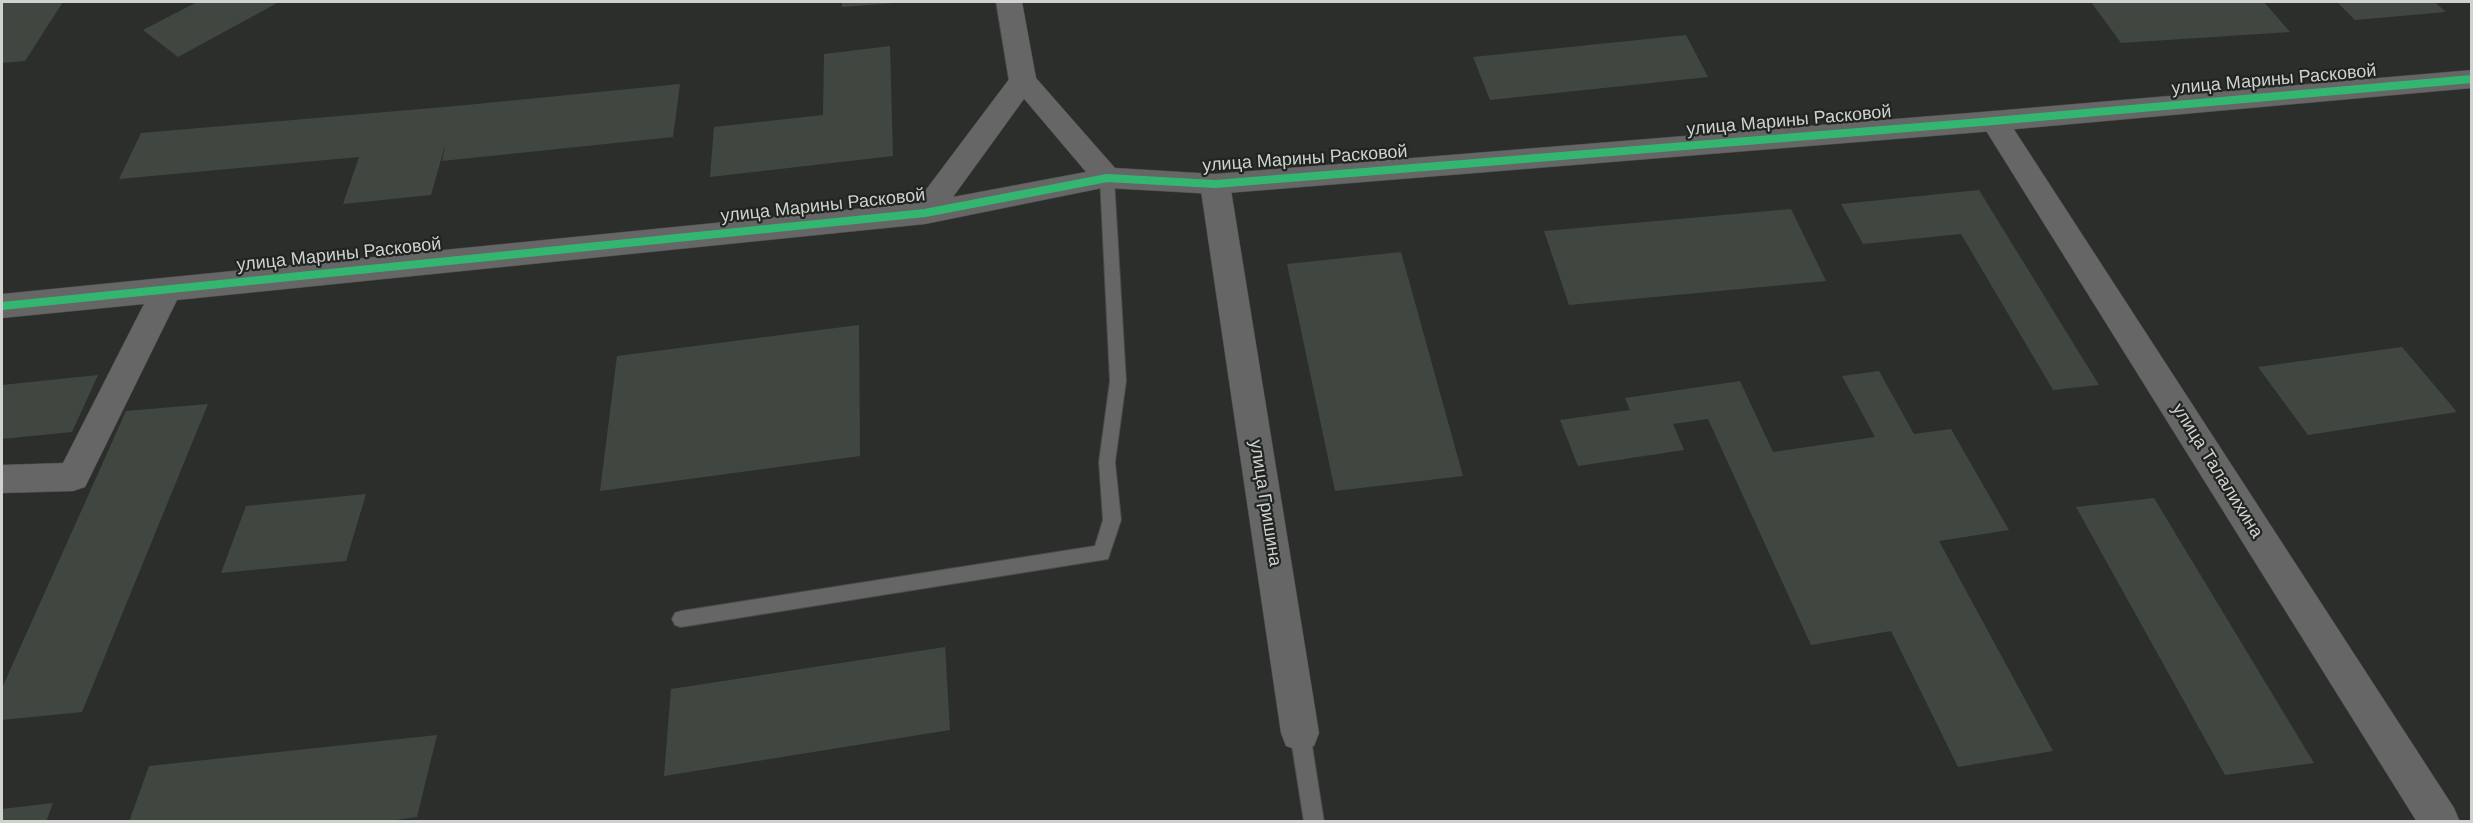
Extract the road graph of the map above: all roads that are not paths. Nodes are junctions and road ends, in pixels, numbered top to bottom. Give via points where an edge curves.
1 (1009, 2) edge
2 (2472, 80) edge
3 (1023, 81) junction
4 (1994, 121) junction
5 (1107, 178) junction
6 (1215, 184) junction
7 (925, 213) junction
8 (167, 289) junction
9 (2, 306) edge
10 (4, 484) edge
11 (681, 619) dead end
12 (1300, 733) joint
13 (1314, 822) edge
14 (2440, 822) edge

1 - 3 street
2 - 4 street, улица Марины Расковой
3 - 5 street
3 - 7 street, улица Марины Расковой
4 - 6 street, улица Марины Расковой
4 - 14 street, улица Талалихина
5 - 6 street, улица Марины Расковой
5 - 7 street, улица Марины Расковой
5 - 11 lane via 1118,381 1107,462 1112,520 1102,553
6 - 12 street, улица Гришина
7 - 8 street, улица Марины Расковой
8 - 9 street, улица Марины Расковой
8 - 10 street via 73,477
12 - 13 lane, улица Гришина

